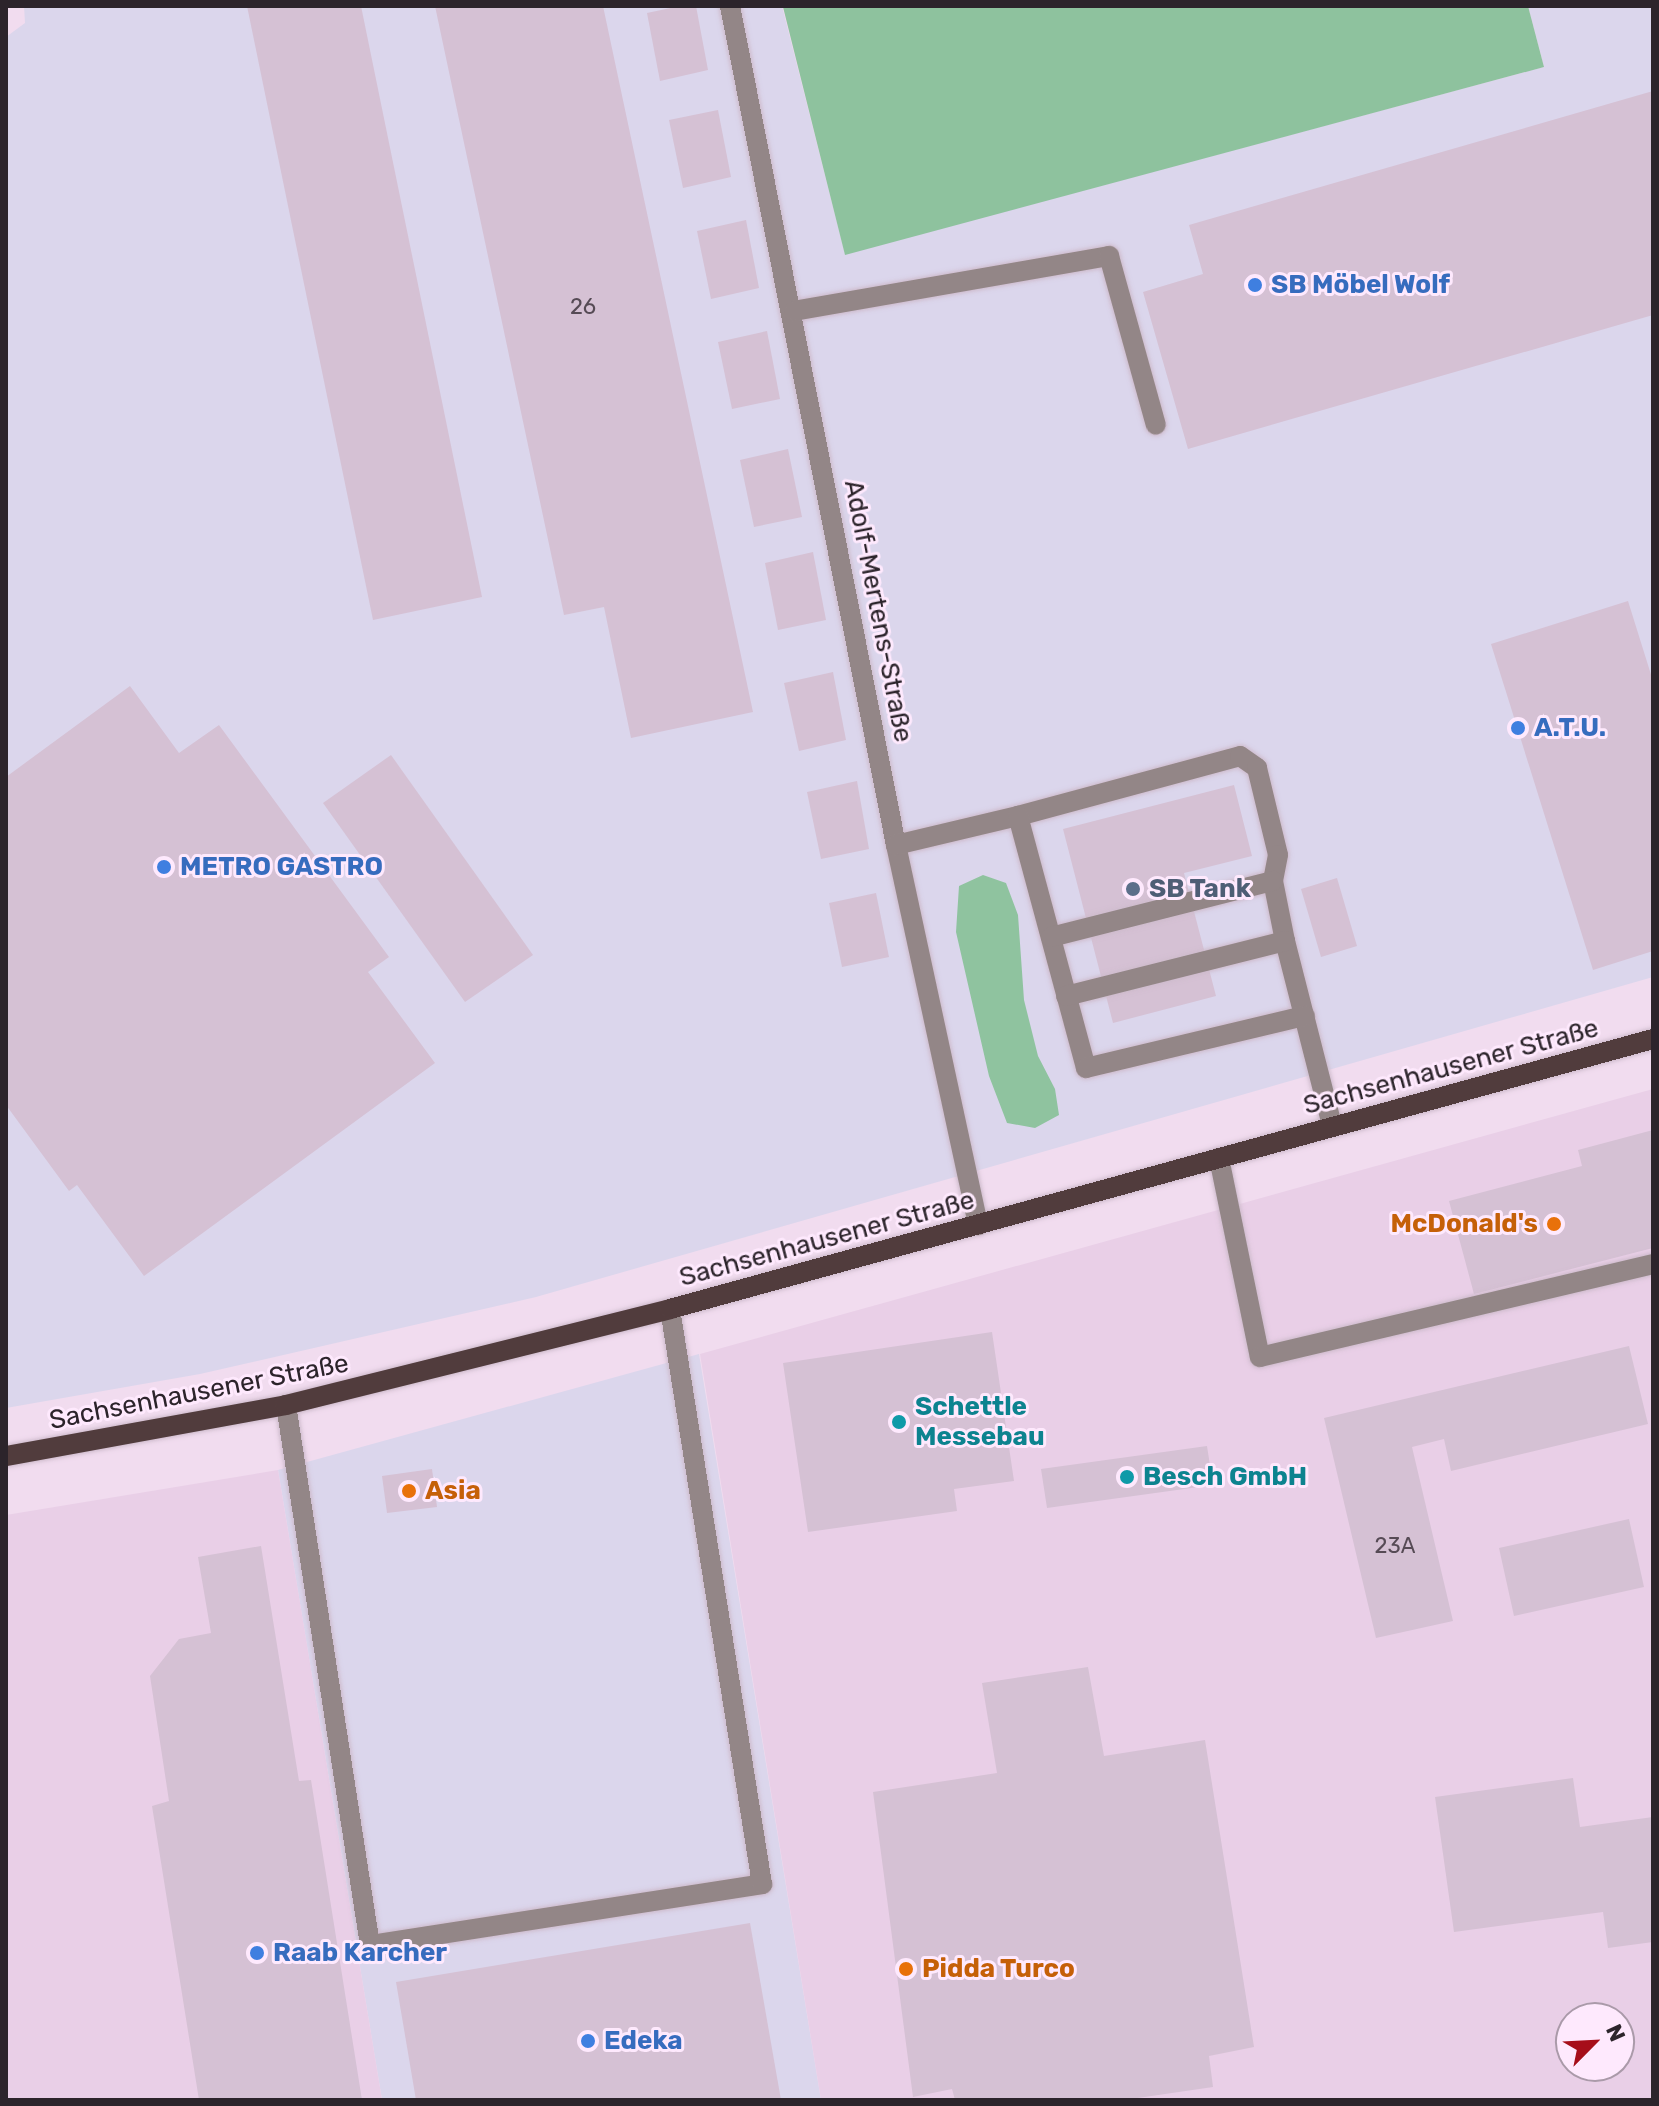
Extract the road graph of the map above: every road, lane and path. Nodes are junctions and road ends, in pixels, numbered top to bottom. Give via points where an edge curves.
1 (730, 6) edge
2 (794, 311) junction
3 (1156, 425) dead end
4 (1018, 816) junction
5 (896, 845) junction
6 (1273, 881) junction
7 (1051, 937) junction
8 (1285, 941) junction
9 (1066, 996) junction
10 (1305, 1016) junction
11 (1653, 1039) edge
12 (1332, 1126) junction
13 (1219, 1158) junction
14 (978, 1225) junction
15 (1653, 1264) edge
16 (670, 1309) junction
17 (286, 1405) junction
18 (6, 1456) edge

1 - 2 street, Adolf-Mertens-Straße
2 - 3 street via 1109,256
2 - 5 street, Adolf-Mertens-Straße
4 - 5 street
4 - 6 street via 1240,756 1257,768 1278,855
4 - 7 street
5 - 14 street, Adolf-Mertens-Straße
6 - 7 street
6 - 8 street
7 - 9 street
8 - 9 street
8 - 10 street
9 - 10 street via 1086,1068
10 - 12 street
11 - 12 main road, Sachsenhausener Straße
12 - 13 main road, Sachsenhausener Straße
13 - 14 main road, Sachsenhausener Straße
13 - 15 street via 1260,1357
14 - 16 main road, Sachsenhausener Straße
16 - 17 main road, Sachsenhausener Straße
16 - 17 street via 762,1884 370,1945
17 - 18 main road, Sachsenhausener Straße

